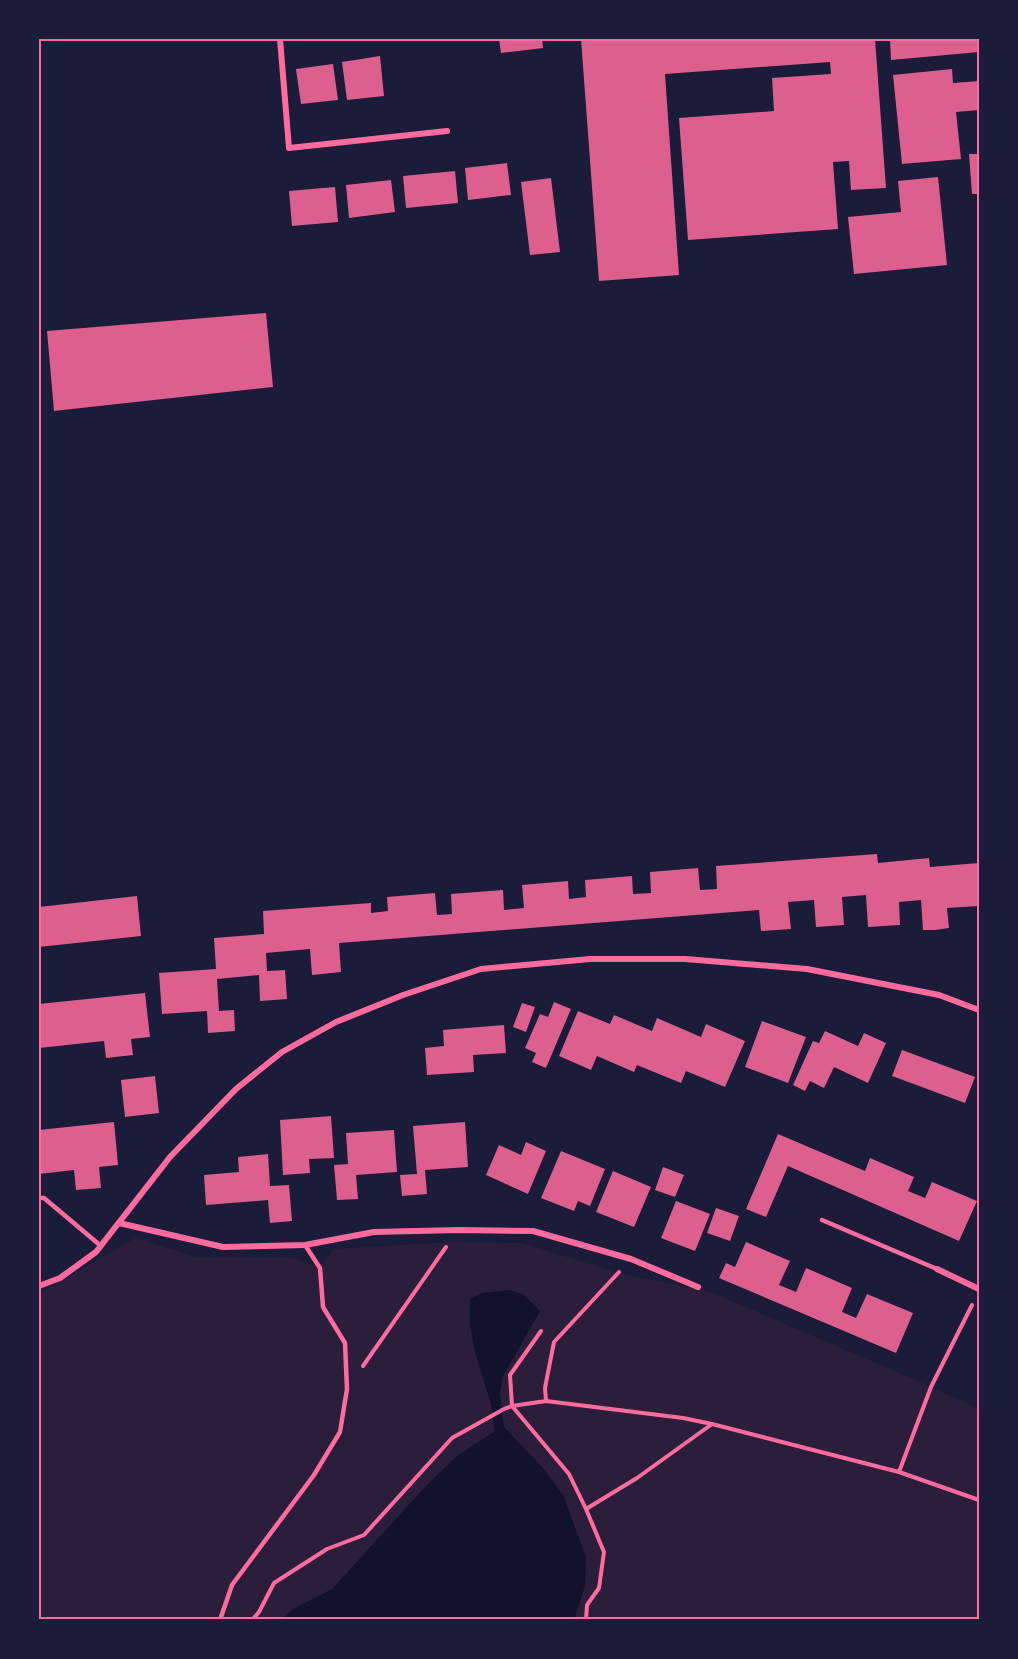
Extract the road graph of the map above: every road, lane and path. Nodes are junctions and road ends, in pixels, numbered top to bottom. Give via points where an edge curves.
1 (280, 39) edge
2 (447, 131) dead end
3 (979, 1010) edge
4 (39, 1198) edge
5 (822, 1220) dead end
6 (119, 1223) junction
7 (459, 1230) junction
8 (305, 1245) junction
9 (101, 1246) junction
10 (631, 1259) junction
11 (937, 1269) joint
12 (39, 1286) edge
13 (698, 1287) dead end
14 (979, 1288) edge
15 (974, 1302) dead end
16 (541, 1330) dead end
17 (347, 1389) junction
18 (546, 1401) junction
19 (512, 1406) junction
20 (712, 1424) junction
21 (899, 1472) junction
22 (979, 1500) edge
23 (586, 1509) junction
24 (259, 1612) junction
25 (220, 1620) edge
26 (252, 1620) edge
27 (259, 1620) edge
28 (586, 1620) edge

1 - 2 street via 289,148
3 - 6 street via 939,995 785,967 685,959 591,959 480,969 336,1022 282,1052 236,1089 170,1157
4 - 9 lane via 44,1198
5 - 11 lane
6 - 8 street via 223,1247
6 - 9 street
7 - 8 street via 374,1232
7 - 10 street via 532,1232
7 - 17 path
8 - 17 lane via 320,1268 323,1307 345,1343
9 - 12 street via 60,1278
10 - 13 street
10 - 18 path via 554,1342
11 - 14 street
15 - 21 path via 931,1387
16 - 19 path via 510,1375
17 - 25 lane via 340,1432 314,1475 232,1585
18 - 19 path
18 - 20 path
19 - 23 path via 569,1474
19 - 24 path via 452,1438 364,1535 327,1549 274,1583
20 - 21 path
20 - 23 path
21 - 22 path
23 - 28 path via 604,1552 599,1588 587,1605
24 - 26 path
24 - 27 path

